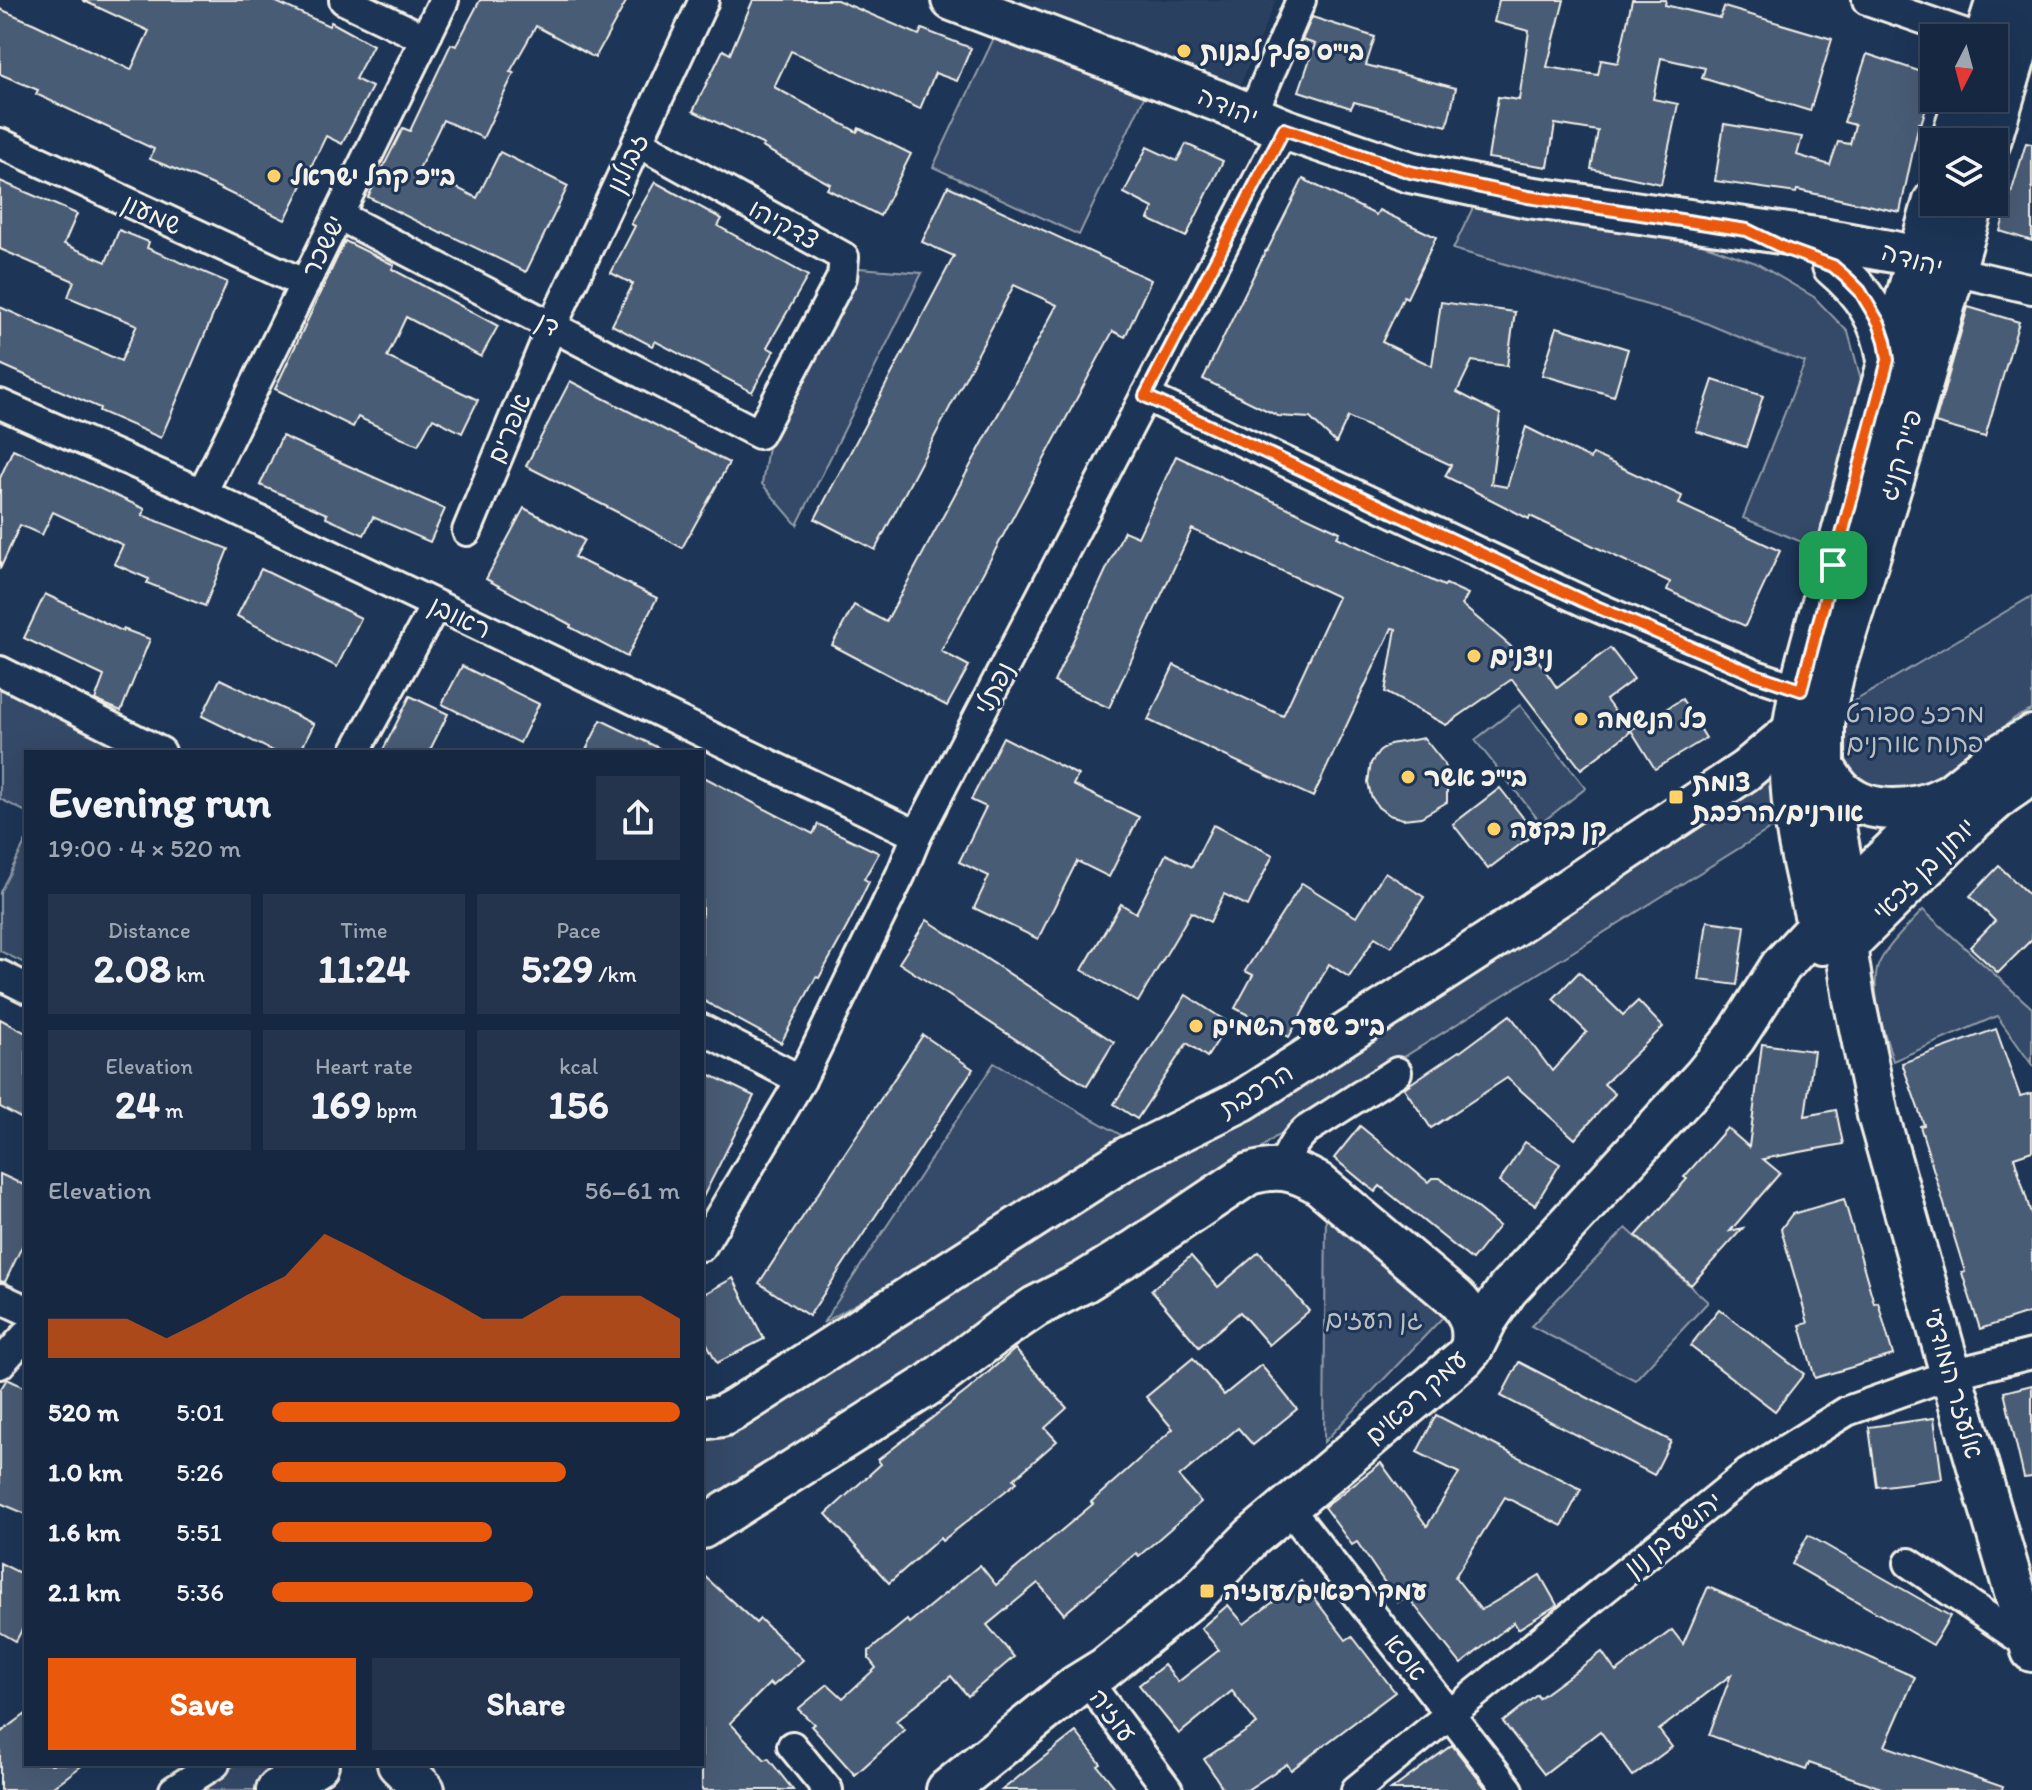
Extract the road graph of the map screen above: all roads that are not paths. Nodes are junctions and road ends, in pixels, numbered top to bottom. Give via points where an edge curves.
1 (344, 0) edge
2 (444, 0) edge
3 (704, 0) edge
4 (952, 0) edge
5 (1301, 0) edge
6 (1867, 0) edge
7 (1997, 0) edge
8 (2032, 0) edge
9 (1937, 24) edge
10 (1998, 24) edge
11 (2008, 31) edge
12 (424, 38) junction
13 (1268, 122) junction
14 (637, 142) junction
15 (0, 143) edge
16 (338, 215) junction
17 (1930, 216) edge
18 (1970, 216) edge
19 (1747, 230) junction
20 (1833, 266) junction
21 (1914, 271) junction
22 (1954, 271) junction
23 (305, 284) junction
24 (2032, 289) edge
25 (552, 326) junction
26 (1888, 360) junction
27 (1145, 396) junction
28 (0, 404) edge
29 (759, 434) joint
30 (202, 493) junction
31 (467, 531) dead end
32 (435, 606) junction
33 (0, 671) edge
34 (1801, 690) junction
35 (1793, 731) junction
36 (2032, 736) edge
37 (157, 750) edge
38 (356, 750) edge
39 (1824, 767) junction
40 (2032, 774) edge
41 (1953, 792) junction
42 (917, 835) junction
43 (1845, 897) junction
44 (1832, 936) junction
45 (0, 975) edge
46 (24, 987) edge
47 (704, 1030) edge
48 (1397, 1072) dead end
49 (801, 1080) junction
50 (1283, 1169) junction
51 (704, 1243) edge
52 (0, 1298) edge
53 (24, 1309) edge
54 (24, 1337) edge
55 (1471, 1350) junction
56 (2032, 1354) edge
57 (0, 1364) edge
58 (1951, 1374) junction
59 (704, 1419) edge
60 (1302, 1525) dead end
61 (704, 1527) edge
62 (1909, 1563) dead end
63 (2031, 1648) edge
64 (1086, 1679) junction
65 (1449, 1713) junction
66 (792, 1746) dead end
67 (212, 1766) edge
68 (315, 1766) edge
69 (400, 1766) edge
70 (174, 1790) edge
71 (277, 1790) edge
72 (424, 1790) edge
73 (828, 1790) edge
74 (947, 1790) edge
75 (1168, 1790) edge
76 (1356, 1790) edge
77 (1509, 1790) edge

1 - 12 street
2 - 12 street, יששכר
3 - 14 street, זבולון
4 - 13 street, יהודה
5 - 13 street, נפתלי
6 - 9 street
7 - 10 street
8 - 11 street
12 - 16 street, יששכר
13 - 19 street, יהודה via 1410,172 1528,197
13 - 27 street, נפתלי
14 - 25 street, זבולון
14 - 29 street, צדקיהו via 844,257 842,277
15 - 23 street, שמעון
16 - 23 street, יששכר
16 - 25 street, דן
17 - 21 street, פייר קניג
18 - 22 street, פייר קניג
19 - 20 street, יהודה
19 - 21 street, יהודה via 1816,238
20 - 21 street, יהודה
20 - 26 street via 1871,307
21 - 22 street, יהודה
21 - 26 street, פייר קניג
22 - 24 street
22 - 39 street, פייר קניג via 1836,664 1824,725
23 - 30 street, יששכר
25 - 29 street, דן
25 - 31 street, אפרים
26 - 34 street, פייר קניג
27 - 34 street via 1585,602
27 - 42 street, נפתלי
28 - 30 street, ראובן
30 - 32 street, ראובן
32 - 38 street
32 - 42 street, ראובן
33 - 37 street
34 - 35 street, פייר קניג
35 - 44 street, פייר קניג via 1793,802
35 - 59 street, הרכבת via 1719,789 1243,1100 1128,1157 735,1409
36 - 41 street
39 - 41 street via 1845,794 1883,808 1916,807
39 - 43 street, פייר קניג
40 - 44 street, יוחנן בן זכאי
41 - 43 street, עמק רפאים
42 - 49 street, נפתלי
43 - 44 street, עמק רפאים
44 - 55 street, עמק רפאים via 1775,974 1704,1076 1507,1290
44 - 58 street, אלעזר המודעי via 1838,1011 1878,1115
45 - 46 street
47 - 49 street
48 - 50 street via 1306,1130 1287,1154
49 - 51 street, נפתלי
50 - 55 street via 1318,1183 1459,1302 1471,1320
50 - 61 street via 1249,1174 1134,1251 1035,1307 928,1385
52 - 53 street
54 - 57 street
55 - 64 street, עמק רפאים via 1252,1537 1196,1594
56 - 58 street, יהושע בן נון
58 - 63 street, אלעזר המודעי
58 - 65 street, יהושע בן נון via 1847,1411 1748,1473
60 - 65 street, אסא
62 - 63 street
64 - 74 street, עמק רפאים
64 - 75 street, עוזיה
65 - 76 street, יהושע בן נון
65 - 77 street, אסא
66 - 73 street
67 - 70 street
68 - 71 street
69 - 72 street

